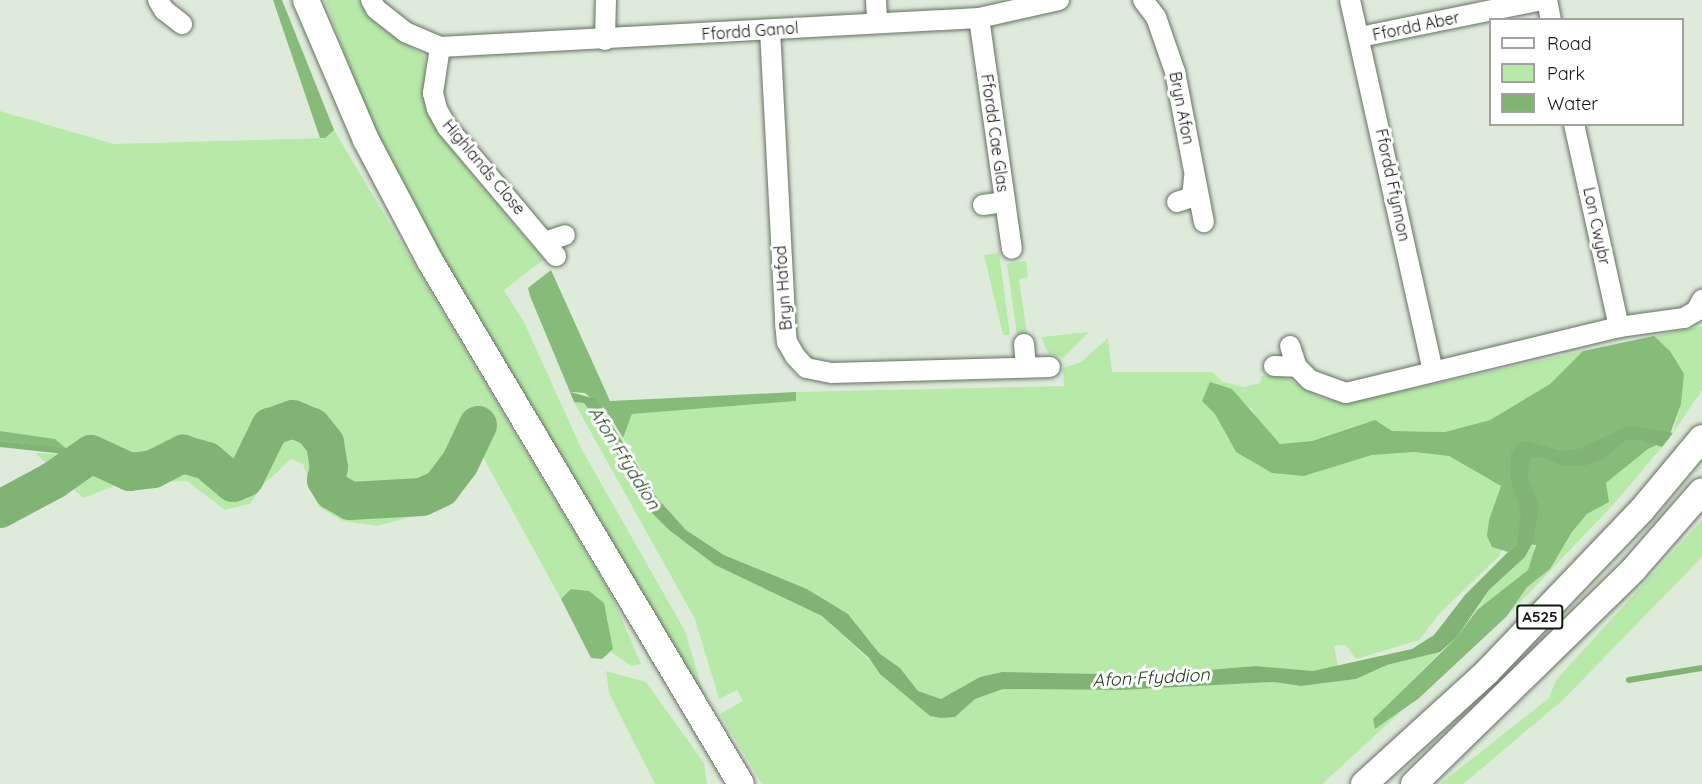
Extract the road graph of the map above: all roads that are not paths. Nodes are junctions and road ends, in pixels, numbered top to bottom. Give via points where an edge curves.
1 (158, 0) edge
2 (306, 0) edge
3 (371, 0) edge
4 (606, 0) edge
5 (876, 0) edge
6 (1059, 0) edge
7 (1143, 0) edge
8 (1350, 0) edge
9 (1542, 0) edge
10 (1547, 0) edge
11 (979, 18) junction
12 (1551, 18) edge
13 (877, 21) junction
14 (182, 24) dead end
15 (770, 30) junction
16 (1360, 37) junction
17 (605, 40) junction
18 (440, 47) junction
19 (1574, 126) edge
20 (1195, 174) junction
21 (1004, 202) junction
22 (1177, 202) dead end
23 (983, 205) dead end
24 (1204, 222) dead end
25 (565, 235) dead end
26 (1012, 249) dead end
27 (1702, 300) edge
28 (1619, 327) junction
29 (1024, 344) dead end
30 (1290, 346) dead end
31 (1274, 366) dead end
32 (1026, 367) junction
33 (1050, 367) dead end
34 (1297, 367) junction
35 (1433, 371) junction
36 (1702, 438) edge
37 (1702, 491) edge
38 (741, 784) edge
39 (1365, 784) edge
40 (1414, 784) edge

1 - 14 street
2 - 38 main road via 366,140 430,261
3 - 18 street via 376,9 405,32
4 - 17 street
5 - 13 street
6 - 11 street, Ffordd Ganol
7 - 20 street, Bryn Afon via 1156,16 1175,72
8 - 16 street, Ffordd Ffynnon
9 - 16 street, Ffordd Aber
10 - 12 street
11 - 13 street, Ffordd Ganol
11 - 21 street, Ffordd Cae Glas
13 - 15 street, Ffordd Ganol
15 - 17 street, Ffordd Ganol
15 - 32 street, Bryn Hafod via 785,321 787,342 795,356 806,368 832,373
16 - 35 street, Ffordd Ffynnon
17 - 18 street, Ffordd Ganol
18 - 25 street, Highlands Close via 433,93 447,127 550,249
19 - 28 street, Lon Cwybr
20 - 22 street via 1192,197
20 - 24 street, Bryn Afon
21 - 23 street
21 - 26 street, Ffordd Cae Glas
27 - 28 street via 1696,311 1683,318
28 - 35 street
29 - 32 street
30 - 34 street
31 - 34 street
32 - 33 street, Bryn Hafod
34 - 35 street via 1327,389 1346,393
36 - 39 main road, A525 via 1641,512 1487,672
37 - 40 main road, A525 via 1634,569

